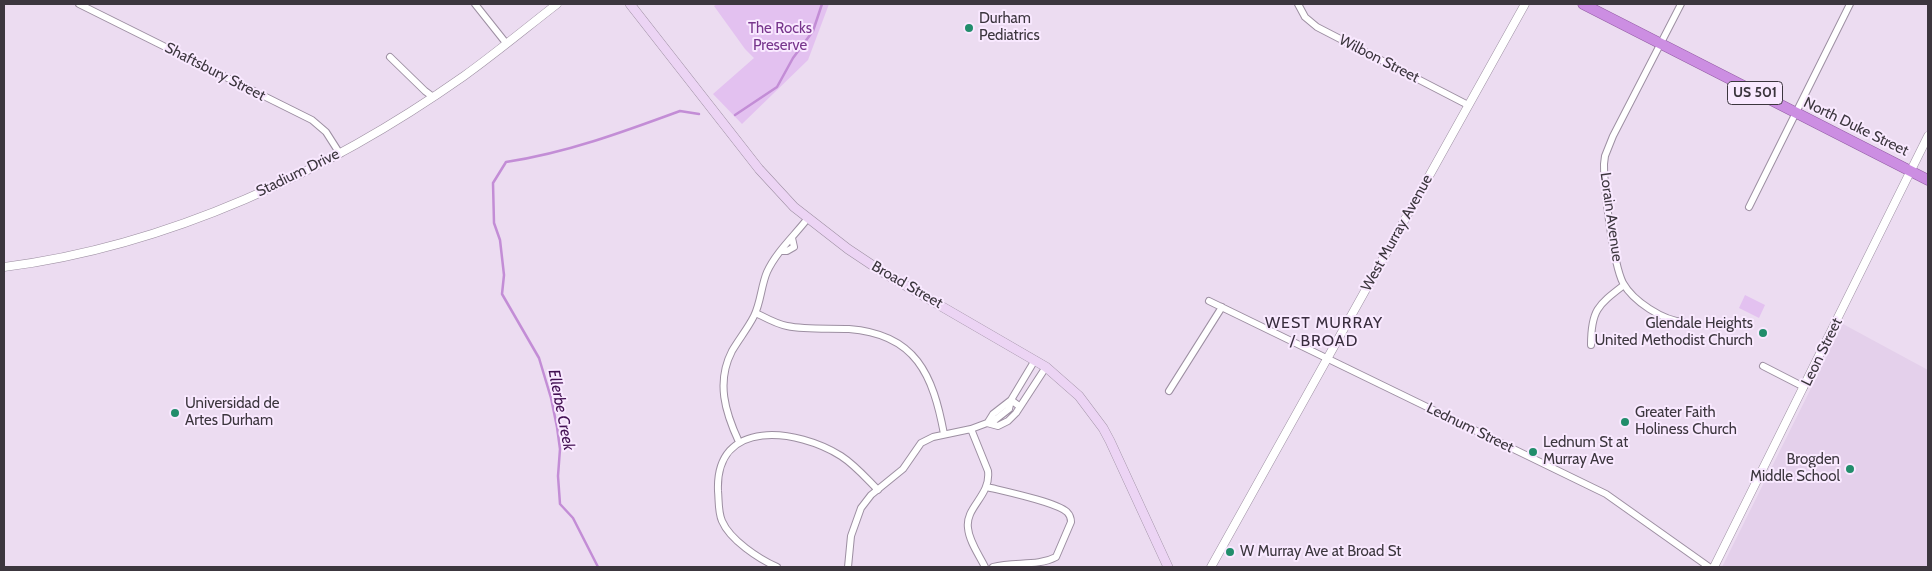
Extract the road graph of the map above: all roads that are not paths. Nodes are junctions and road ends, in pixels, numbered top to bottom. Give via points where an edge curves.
1 (79, 4) edge
2 (475, 4) edge
3 (557, 4) edge
4 (630, 4) edge
5 (1298, 4) edge
6 (1525, 4) edge
7 (1583, 4) edge
8 (1681, 4) edge
9 (1850, 4) edge
10 (506, 44) junction
11 (1661, 44) junction
12 (390, 57) dead end
13 (433, 97) junction
14 (1468, 105) junction
15 (1796, 114) junction
16 (1928, 136) edge
17 (340, 154) junction
18 (1912, 171) junction
19 (1928, 180) edge
20 (1750, 207) dead end
21 (808, 218) junction
22 (4, 267) edge
23 (1624, 285) junction
24 (1209, 301) dead end
25 (1222, 307) junction
26 (756, 313) junction
27 (1684, 322) dead end
28 (1591, 345) dead end
29 (1328, 359) junction
30 (1035, 360) junction
31 (1046, 366) junction
32 (1763, 366) dead end
33 (1804, 387) junction
34 (1169, 391) dead end
35 (1012, 400) junction
36 (1019, 406) junction
37 (1006, 412) junction
38 (1011, 418) junction
39 (987, 423) junction
40 (971, 429) junction
41 (944, 434) junction
42 (739, 442) junction
43 (987, 487) junction
44 (878, 490) junction
45 (777, 567) edge
46 (848, 567) edge
47 (985, 567) edge
48 (993, 567) edge
49 (1168, 567) edge
50 (1211, 567) edge
51 (1709, 567) edge
52 (1714, 567) edge

1 - 17 street, Shaftsbury Street via 312,120 326,132
2 - 10 street
3 - 10 street, Stadium Drive
4 - 21 main road, Broad Street via 775,187
5 - 14 street, Wilbon Street via 1305,17 1318,27
6 - 14 street, West Murray Avenue
7 - 11 highway, North Duke Street / US 501
8 - 11 street, Lorain Avenue
9 - 15 street
10 - 13 street, Stadium Drive
11 - 15 highway, North Duke Street / US 501
11 - 23 street, Lorain Avenue via 1612,136 1605,156 1604,174 1614,243
12 - 13 street
13 - 17 street, Stadium Drive
14 - 29 street, West Murray Avenue
15 - 18 highway, North Duke Street / US 501
15 - 20 street
16 - 18 street, Leon Street
17 - 22 street, Stadium Drive via 236,203 163,230 98,249
18 - 19 highway, North Duke Street / US 501
18 - 33 street, Leon Street
21 - 26 street via 784,244 767,273
21 - 30 main road, Broad Street via 884,273
23 - 27 street via 1657,314
23 - 28 street via 1605,299 1595,314
24 - 25 street, Lednum Street
25 - 29 street, Lednum Street
25 - 34 street
26 - 41 street via 787,326 862,330 897,344 926,372 938,404
26 - 42 street via 732,353 724,379 724,402
29 - 50 street, West Murray Avenue
29 - 51 street, Lednum Street via 1606,494
30 - 31 main road, Broad Street
30 - 35 street
31 - 36 street
31 - 49 main road, Broad Street via 1079,396 1103,428
32 - 33 street
33 - 52 street, Leon Street
35 - 36 street
35 - 37 street via 1010,410
35 - 39 street via 993,414
36 - 38 street
37 - 38 street
37 - 39 street
38 - 39 street via 998,426
39 - 40 street
40 - 41 street
40 - 43 street via 988,471
41 - 44 street via 921,442 903,469
42 - 44 street via 764,435 819,444 848,461
42 - 45 street via 726,455 720,468 720,516 732,535 755,555
43 - 47 street via 968,521 971,539
43 - 48 street via 1040,501 1065,510 1071,517 1056,558 1048,562
44 - 46 street via 864,503 854,526

